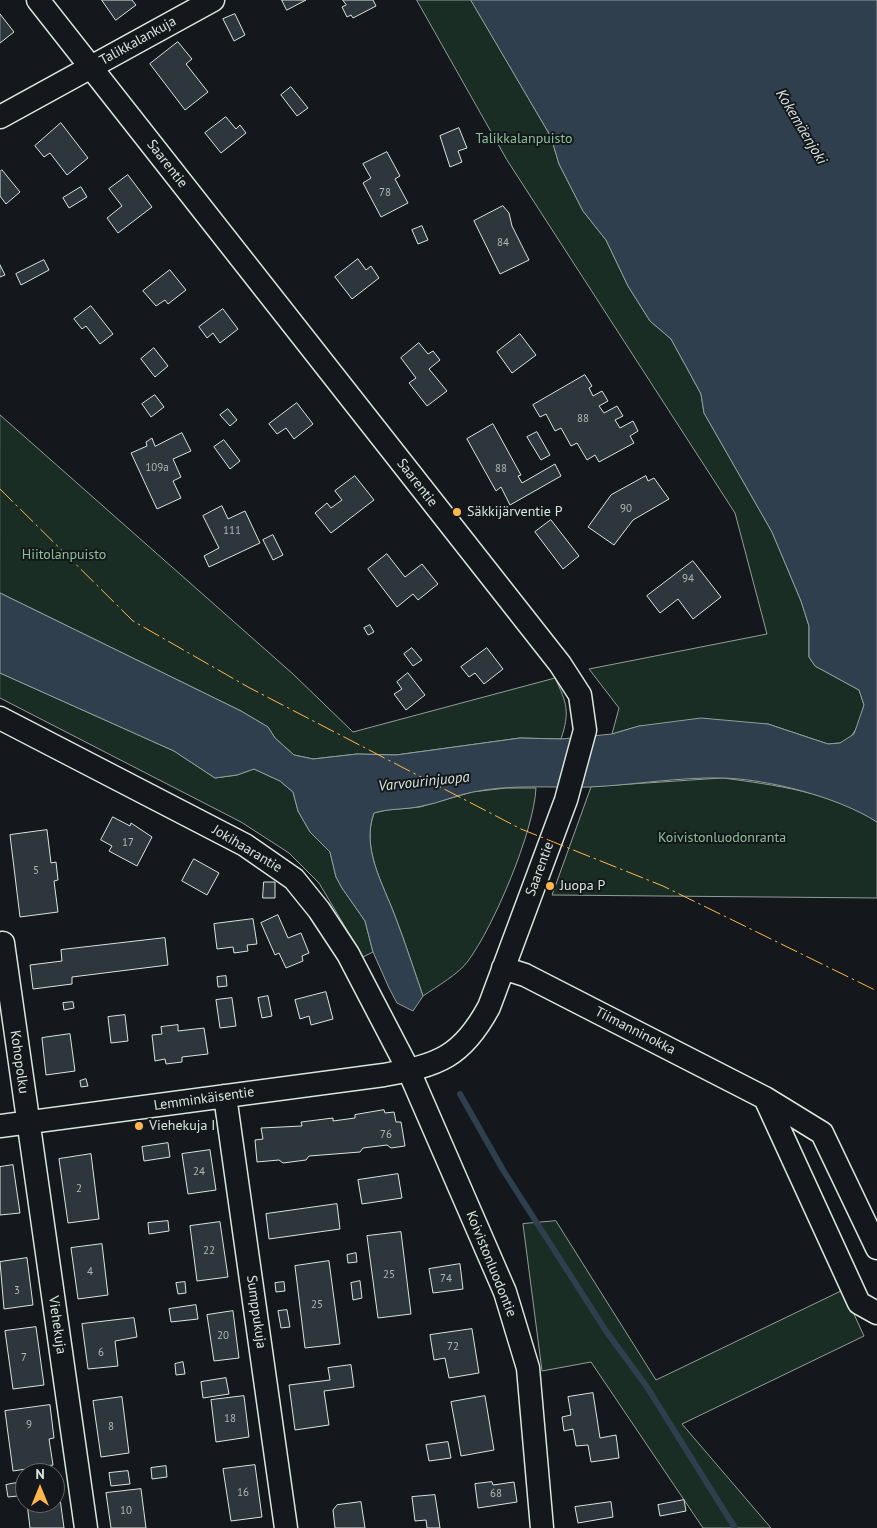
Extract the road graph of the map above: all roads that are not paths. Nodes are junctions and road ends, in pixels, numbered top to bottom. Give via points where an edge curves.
1 (38, 0) edge
2 (213, 0) edge
3 (90, 68) junction
4 (0, 117) edge
5 (0, 718) edge
6 (3, 943) dead end
7 (503, 968) junction
8 (409, 1070) junction
9 (225, 1096) junction
10 (765, 1098) junction
11 (27, 1122) junction
12 (0, 1126) edge
13 (877, 1248) edge
14 (877, 1313) edge
15 (86, 1528) edge
16 (286, 1528) edge
17 (542, 1528) edge

1 - 3 street, Saarentie
2 - 3 street, Talikkalankuja
3 - 4 street, Talikkalankuja
3 - 7 street, Saarentie via 560,664 580,695 585,730 566,800
5 - 8 street, Jokihaarantie via 245,845 294,878 348,954
6 - 11 street, Kohopolku
7 - 8 street, Saarentie via 478,1028 459,1049 436,1063
7 - 10 street, Tiimanninokka via 525,975
8 - 9 street, Lemminkäisentie
8 - 17 street, Koivistonluodontie via 505,1292 528,1368
9 - 11 street, Lemminkäisentie
9 - 16 street, Sumppukuja
10 - 13 street, Tiimanninokka via 822,1133
10 - 14 street via 859,1303
11 - 12 street, Lemminkäisentie
11 - 15 street, Viehekuja

